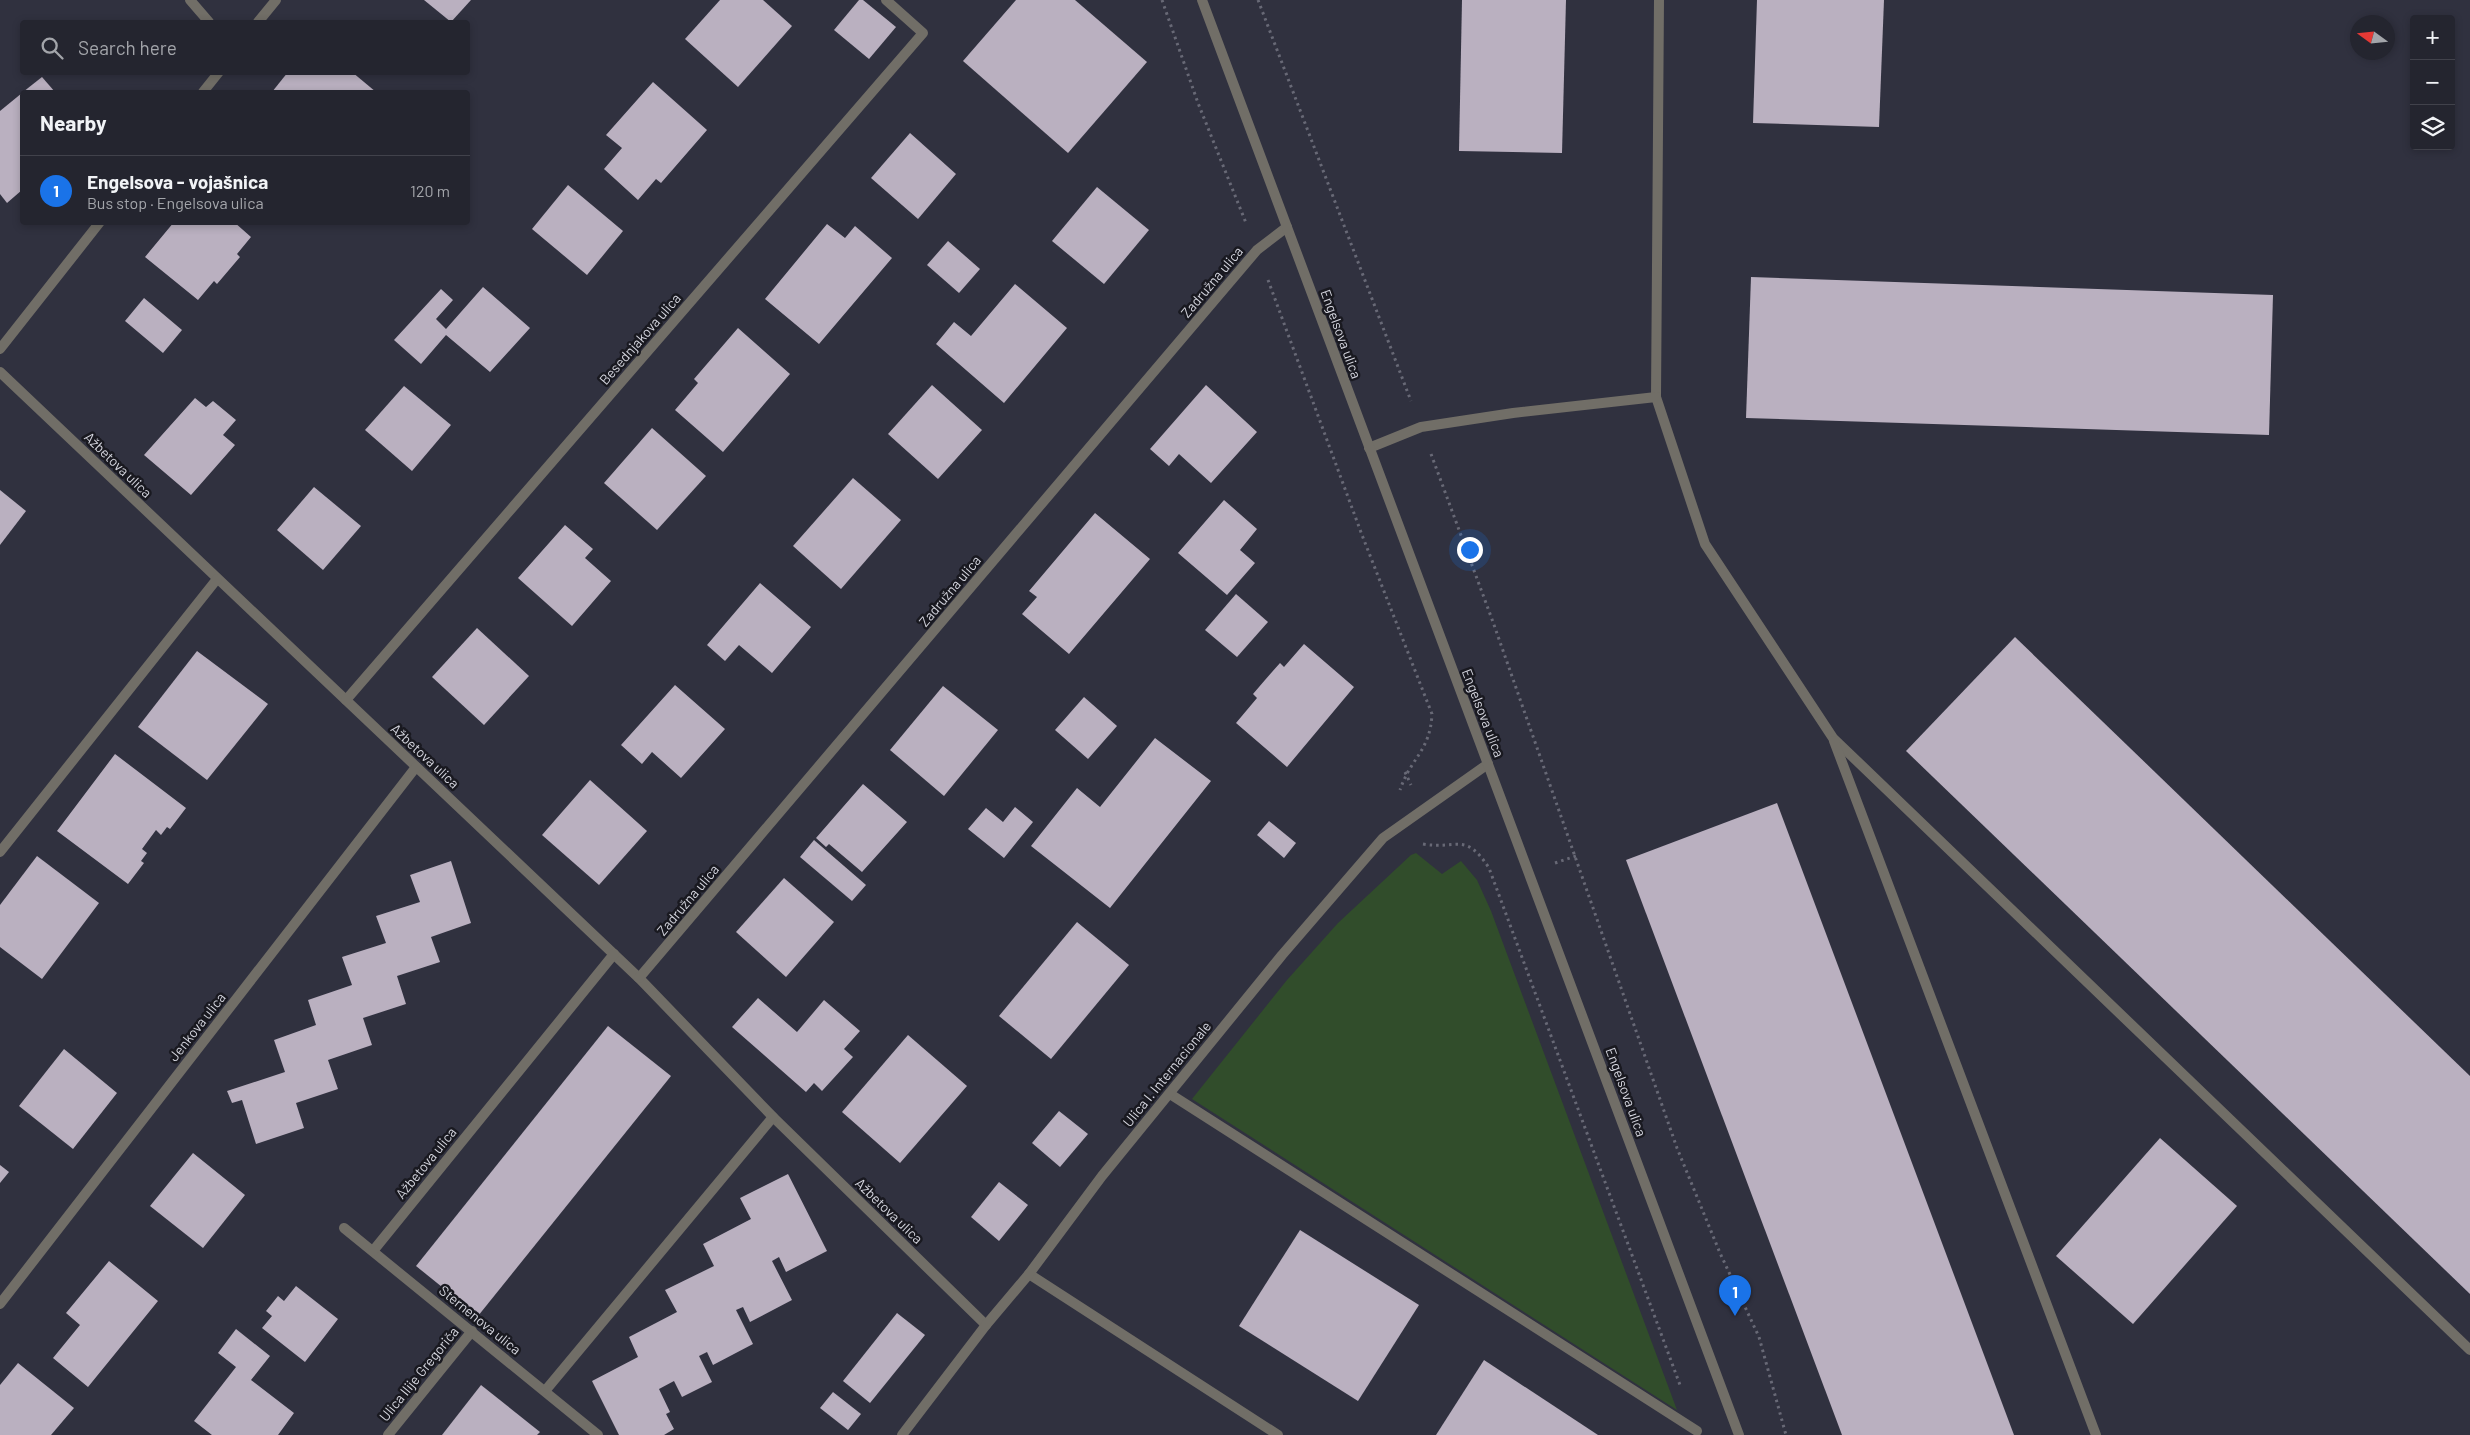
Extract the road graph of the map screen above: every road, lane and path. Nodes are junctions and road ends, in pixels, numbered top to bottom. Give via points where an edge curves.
1 (190, 0) edge
2 (276, 0) edge
3 (886, 0) edge
4 (1162, 0) edge
5 (1202, 0) edge
6 (1258, 0) edge
7 (1659, 0) edge
8 (207, 20) edge
9 (260, 20) edge
10 (217, 75) edge
11 (205, 90) edge
12 (98, 225) edge
13 (1287, 227) junction
14 (1257, 250) junction
15 (0, 349) edge
16 (0, 372) edge
17 (1656, 396) junction
18 (1421, 427) junction
19 (1369, 448) junction
20 (217, 579) junction
21 (346, 700) junction
22 (1833, 738) junction
23 (1488, 764) junction
24 (416, 767) junction
25 (1405, 772) dead end
26 (1439, 847) dead end
27 (0, 852) edge
28 (1576, 856) junction
29 (1549, 866) dead end
30 (614, 954) junction
31 (640, 978) junction
32 (1170, 1094) junction
33 (773, 1117) junction
34 (344, 1228) dead end
35 (373, 1251) junction
36 (1029, 1274) junction
37 (0, 1304) edge
38 (986, 1325) junction
39 (472, 1331) junction
40 (2470, 1350) edge
41 (545, 1391) junction
42 (1697, 1431) joint
43 (388, 1435) edge
44 (598, 1435) edge
45 (902, 1435) edge
46 (1278, 1435) edge
47 (1739, 1435) edge
48 (1786, 1435) edge
49 (2096, 1435) edge

1 - 8 street
2 - 9 street
3 - 21 street, Besednjakova ulica via 923,33
4 - 14 path via 1198,103
5 - 13 street, Engelsova ulica
6 - 18 path
7 - 17 street
10 - 11 street
12 - 15 street
13 - 14 street, Zadružna ulica
13 - 19 street, Engelsova ulica
14 - 25 path via 1432,714 1431,732 1425,748
14 - 31 street, Zadružna ulica
16 - 20 street, Ažbetova ulica
17 - 18 street
17 - 22 street via 1706,544
18 - 19 street
18 - 28 path
19 - 23 street, Engelsova ulica
20 - 21 street, Ažbetova ulica
20 - 27 street
21 - 24 street, Ažbetova ulica
22 - 40 street
22 - 49 street
23 - 32 street, Ulica I. Internacionale via 1383,838 1282,955
23 - 47 street, Engelsova ulica
24 - 30 street, Ažbetova ulica
24 - 37 street, Jenkova ulica
26 - 42 path via 1455,843 1470,847 1490,868
28 - 29 path
28 - 48 path via 1678,1148 1758,1337
30 - 31 street, Ažbetova ulica
30 - 35 street, Ažbetova ulica
31 - 33 street, Ažbetova ulica
32 - 36 street, Ulica I. Internacionale via 1102,1176
32 - 42 street
33 - 38 street, Ažbetova ulica
33 - 41 street
34 - 35 street, Sternenova ulica
35 - 39 street, Sternenova ulica
36 - 38 street, Ulica I. Internacionale
36 - 46 street
38 - 45 street, Ulica I. Internacionale
39 - 41 street, Sternenova ulica
39 - 43 street, Ulica Ilije Gregoriča
41 - 44 street, Sternenova ulica

